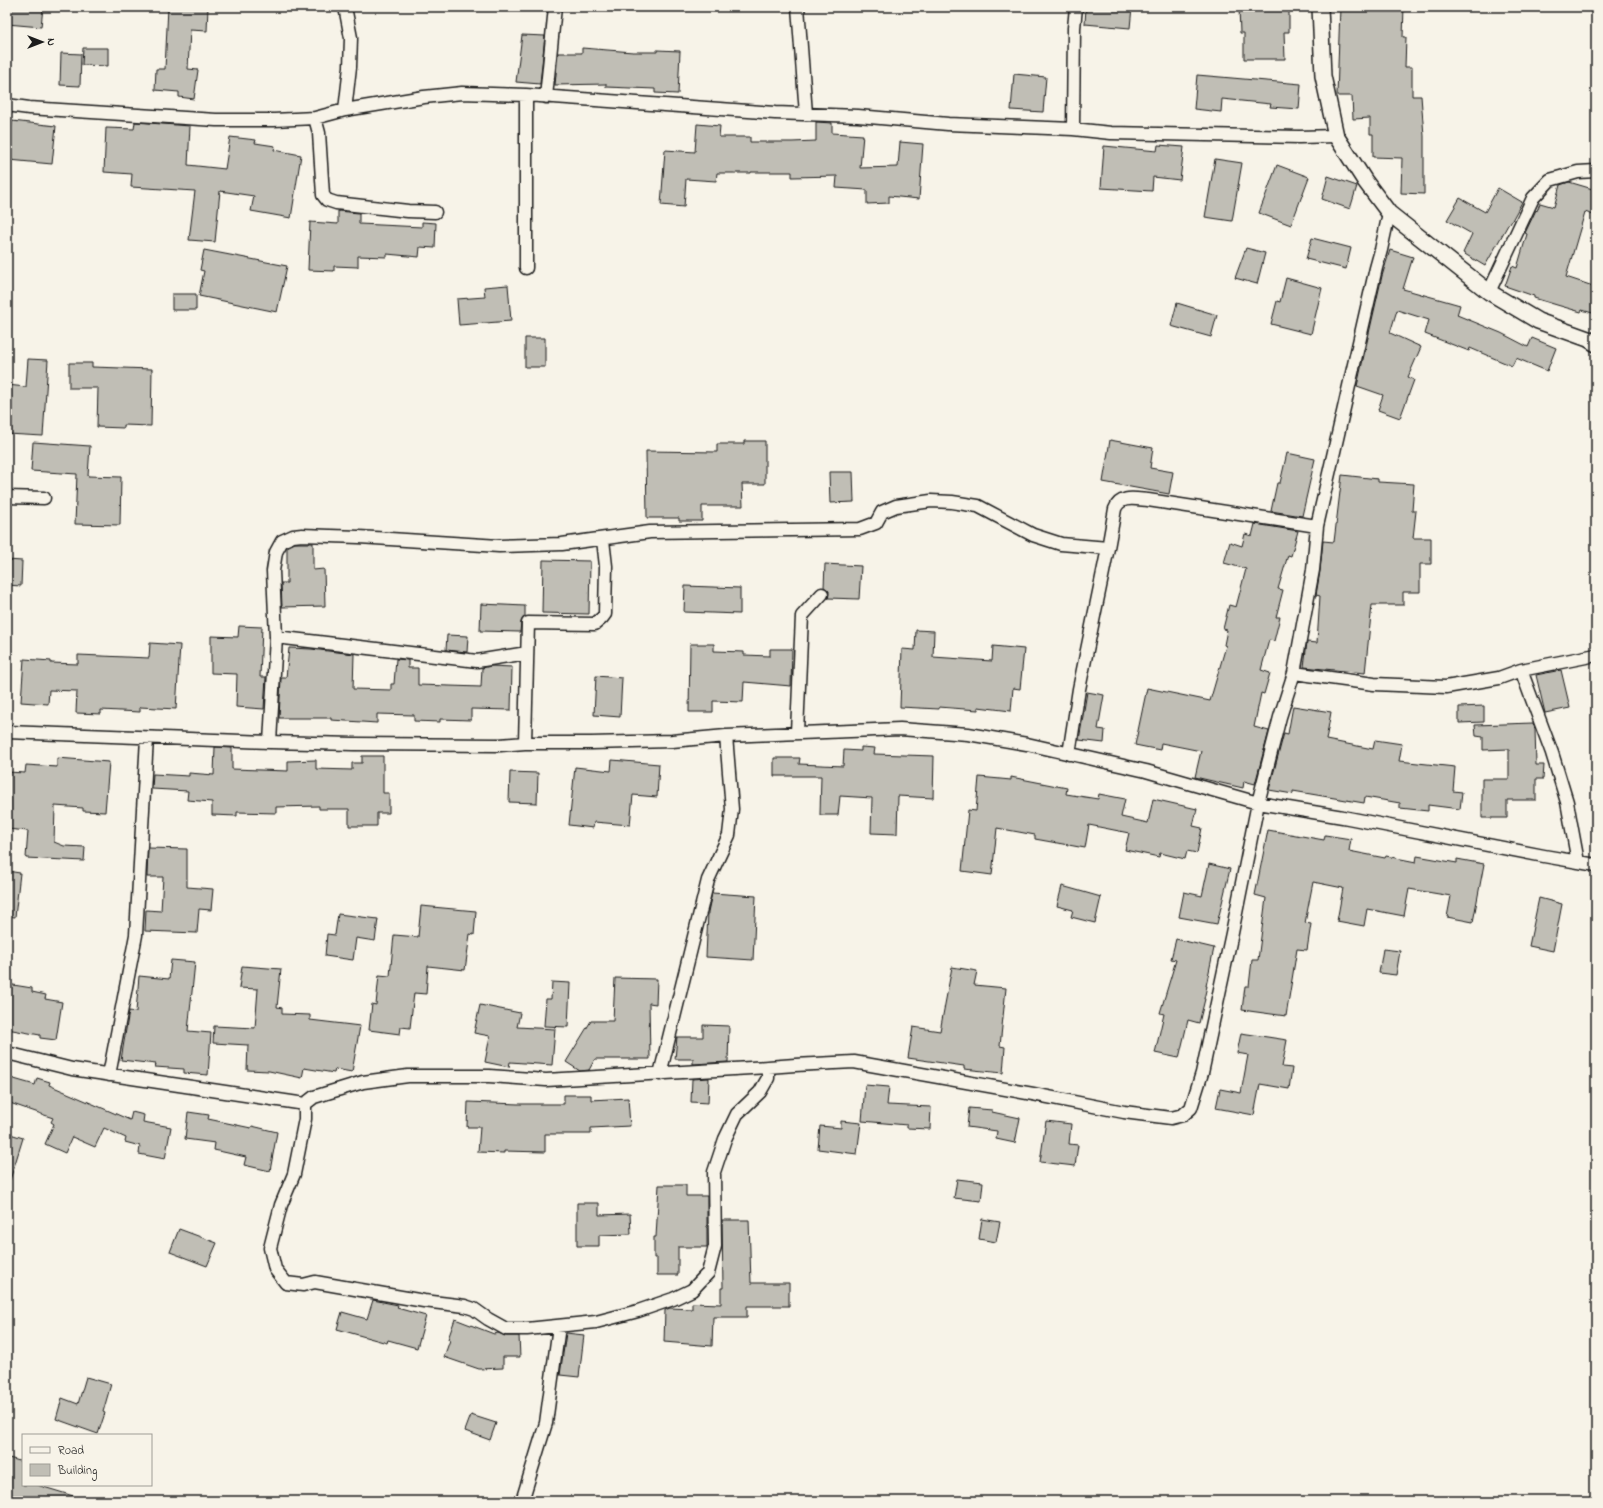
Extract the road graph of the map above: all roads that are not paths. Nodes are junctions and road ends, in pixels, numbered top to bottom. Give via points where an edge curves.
1 (345, 7) edge
2 (555, 7) edge
3 (798, 7) edge
4 (1076, 7) edge
5 (1320, 7) edge
6 (526, 95) junction
7 (546, 97) junction
8 (7, 105) edge
9 (345, 110) junction
10 (806, 114) junction
11 (315, 118) junction
12 (1073, 129) junction
13 (1336, 136) junction
14 (1596, 171) edge
15 (435, 212) dead end
16 (1389, 213) junction
17 (526, 268) dead end
18 (1489, 292) junction
19 (1593, 340) edge
20 (7, 497) edge
21 (44, 498) dead end
22 (1317, 526) junction
23 (604, 540) junction
24 (1108, 548) junction
25 (822, 594) dead end
26 (276, 637) junction
27 (527, 653) junction
28 (1596, 655) edge
29 (1521, 670) junction
30 (1294, 673) junction
31 (7, 732) edge
32 (797, 732) junction
33 (726, 736) junction
34 (147, 738) junction
35 (270, 742) junction
36 (525, 742) junction
37 (1069, 754) junction
38 (1258, 803) junction
39 (1578, 862) junction
40 (1596, 865) edge
41 (7, 1053) edge
42 (768, 1067) junction
43 (660, 1074) junction
44 (109, 1075) junction
45 (305, 1104) junction
46 (560, 1326) junction
47 (522, 1501) edge

1 - 9 street via 351,38
2 - 7 street
3 - 10 street
4 - 12 street
5 - 13 street via 1323,76
6 - 7 street
6 - 9 street via 462,93
6 - 17 street
7 - 10 street
8 - 11 street via 216,120
9 - 11 street
10 - 12 street via 948,124
11 - 15 street via 319,132 322,191 327,200
12 - 13 street via 1111,133 1299,138
13 - 16 street
14 - 18 street via 1578,172 1550,180 1533,198
16 - 18 street
16 - 22 street
18 - 19 street via 1538,322
20 - 21 street
22 - 24 street via 1148,500 1123,500 1115,509
22 - 30 street via 1313,570
23 - 24 street via 650,532 860,529 876,523 882,512 896,506 931,501 978,506 1033,535 1061,544
23 - 26 street via 499,546 359,537 293,536 282,541 276,552 273,571
23 - 27 street via 606,566 602,618 595,624 528,623
24 - 37 street via 1079,689
25 - 32 street via 802,616
26 - 27 street via 477,661
26 - 35 street
27 - 36 street
28 - 29 street
29 - 30 street via 1499,678 1446,687 1374,684
29 - 39 street via 1567,802
30 - 38 street
31 - 34 street
32 - 33 street
32 - 37 street via 900,729 968,734
33 - 36 street via 672,741
33 - 43 street via 732,808 729,835 708,880
34 - 35 street
34 - 44 street via 136,935
35 - 36 street via 492,745
37 - 38 street via 1146,771
38 - 39 street
38 - 42 street via 1202,1073 1191,1108 1183,1115 1171,1118 1124,1112 854,1062
39 - 40 street
41 - 44 street via 72,1070
42 - 43 street
42 - 46 street via 768,1078 760,1092 736,1114 714,1172 715,1246 708,1274 692,1290 673,1299 596,1322
43 - 45 street via 546,1080 489,1076 408,1076 363,1082 314,1097
44 - 45 street
45 - 46 street via 305,1119 294,1174 281,1205 270,1248 275,1268 286,1283 303,1285 315,1282 465,1306 506,1329
46 - 47 street via 546,1423

